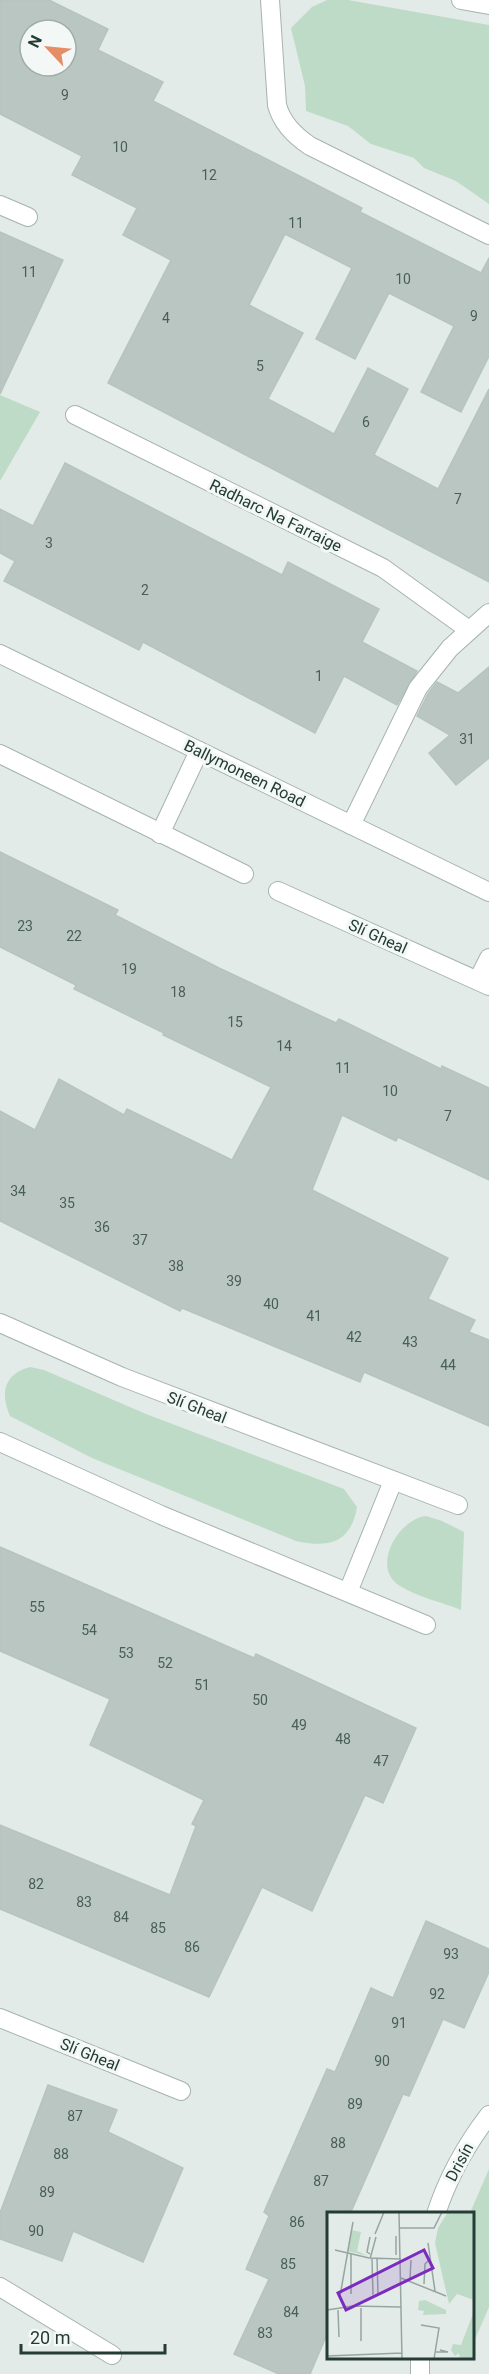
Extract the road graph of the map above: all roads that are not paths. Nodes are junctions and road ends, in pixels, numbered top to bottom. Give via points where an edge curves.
1 (270, 0) edge
2 (461, 0) edge
3 (489, 5) edge
4 (0, 205) edge
5 (28, 216) dead end
6 (489, 236) edge
7 (75, 415) dead end
8 (489, 612) edge
9 (469, 630) junction
10 (0, 654) edge
11 (199, 751) junction
12 (0, 754) edge
13 (351, 825) junction
14 (160, 834) junction
15 (243, 874) dead end
16 (278, 891) dead end
17 (489, 892) edge
18 (489, 958) edge
19 (483, 983) edge
20 (2, 1328) edge
21 (0, 1442) edge
22 (393, 1481) junction
23 (458, 1505) dead end
24 (348, 1592) junction
25 (426, 1625) dead end
26 (0, 2018) edge
27 (181, 2091) dead end
28 (489, 2115) edge
29 (437, 2212) edge
30 (0, 2287) edge
31 (112, 2355) dead end

1 - 6 street via 277,105 290,129 310,146
2 - 3 street
4 - 5 street
7 - 9 street, Radharc Na Farraige via 383,568
8 - 9 street
9 - 13 street via 418,688
10 - 11 street, Ballymoneen Road
11 - 13 street, Ballymoneen Road
11 - 14 street
12 - 14 street
13 - 17 street, Ballymoneen Road
14 - 15 street
16 - 19 street, Slí Gheal
18 - 19 street, Slí Gheal
20 - 22 street, Slí Gheal
21 - 24 street via 161,1515
22 - 23 street, Slí Gheal
22 - 24 street
24 - 25 street
26 - 27 street, Slí Gheal
28 - 29 street, Drisín via 451,2175
30 - 31 street

